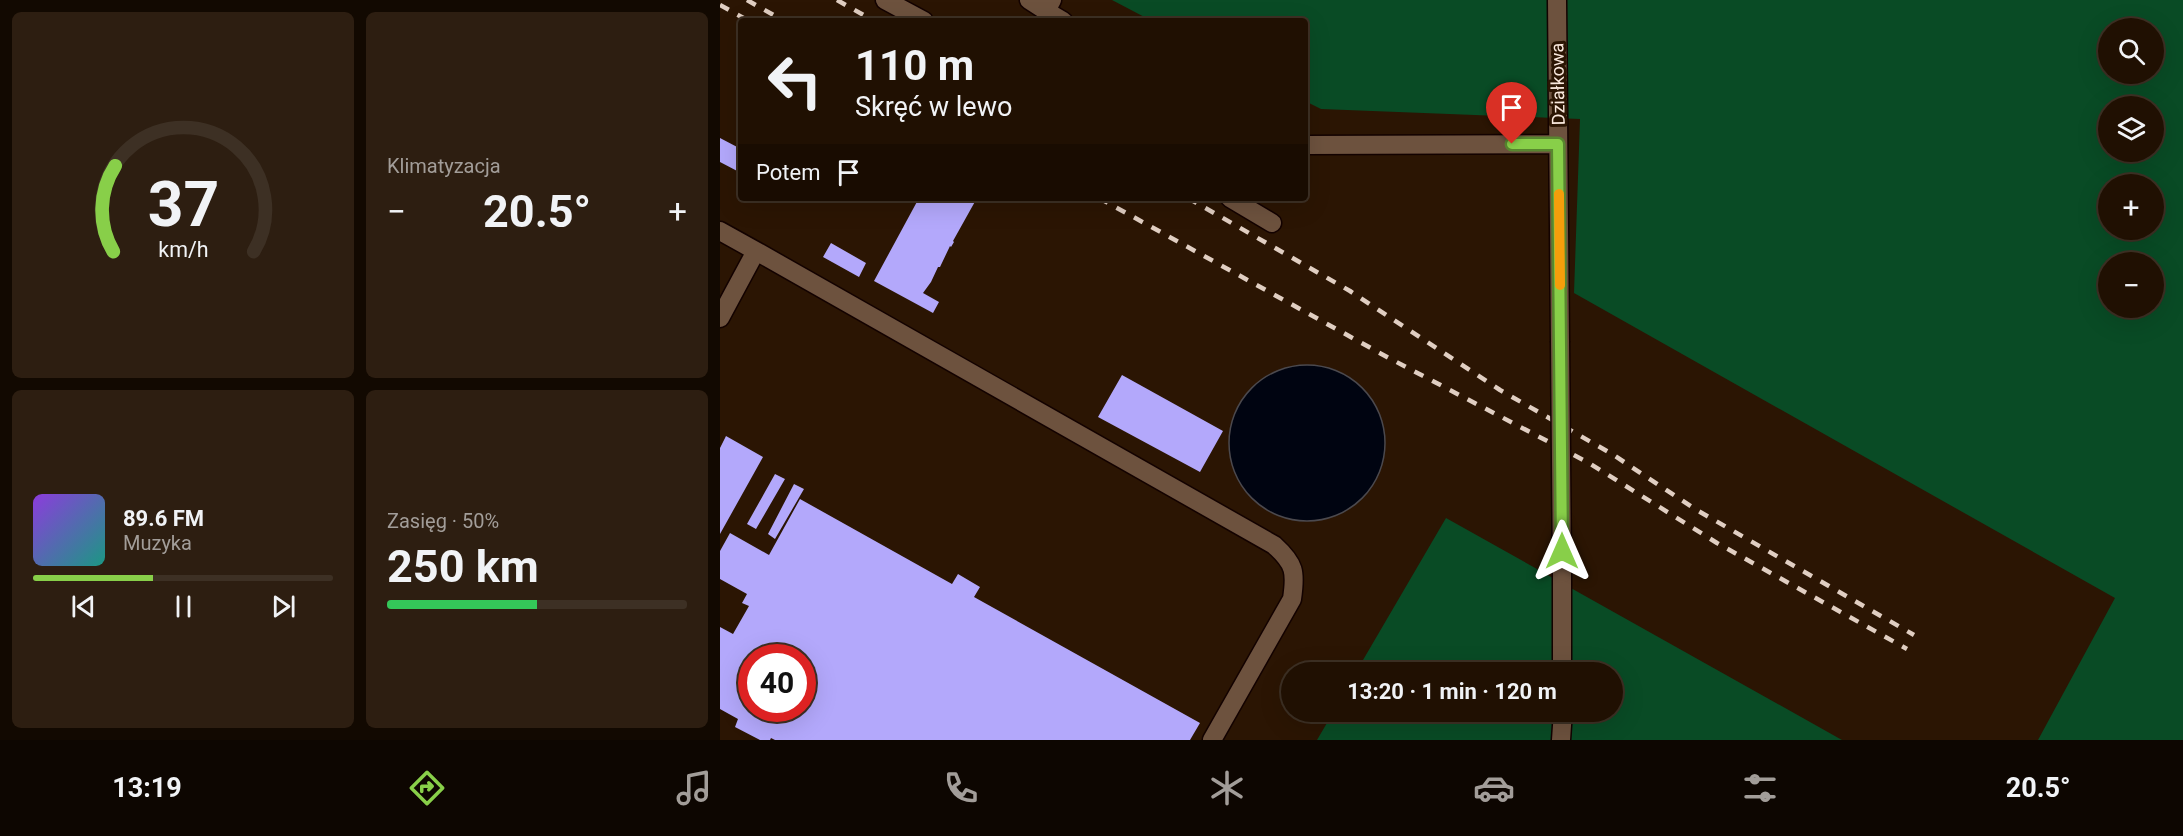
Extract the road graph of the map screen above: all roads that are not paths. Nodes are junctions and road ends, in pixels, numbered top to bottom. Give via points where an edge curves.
1 (885, 0) edge
2 (1029, 0) edge
3 (1557, 0) edge
4 (1049, 5) edge
5 (918, 18) edge
6 (1060, 18) edge
7 (1558, 144) junction
8 (1308, 146) edge
9 (1235, 201) edge
10 (1272, 224) dead end
11 (720, 231) edge
12 (756, 251) junction
13 (720, 318) edge
14 (1562, 662) edge
15 (1562, 722) edge
16 (1212, 740) edge
17 (1561, 740) edge

1 - 5 street
2 - 4 street
3 - 7 street, Działkowa
4 - 6 street
7 - 8 street
7 - 14 street, Działkowa, bridge
9 - 10 street
11 - 12 street
12 - 13 street
12 - 16 street via 1274,545 1289,559 1295,578 1292,599
15 - 17 street

